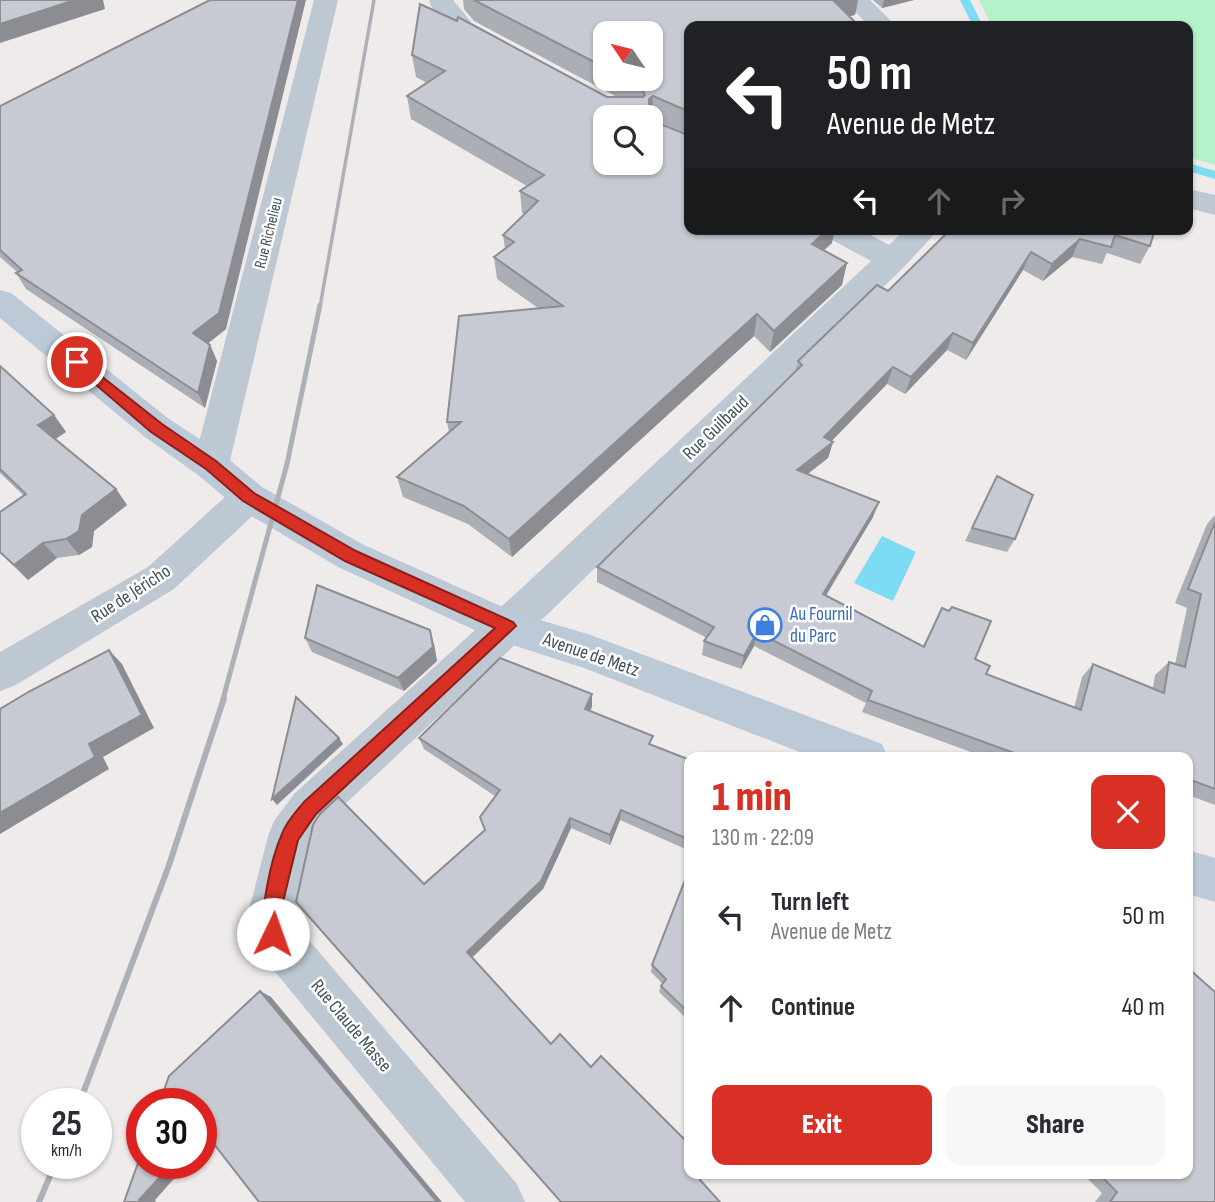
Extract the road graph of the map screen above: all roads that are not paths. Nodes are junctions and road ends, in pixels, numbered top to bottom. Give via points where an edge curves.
1 (326, 0) edge
2 (441, 0) edge
3 (856, 0) edge
4 (878, 21) edge
5 (522, 60) edge
6 (1193, 199) edge
7 (1215, 205) edge
8 (847, 235) edge
9 (919, 235) edge
10 (893, 260) junction
11 (0, 301) edge
12 (211, 465) junction
13 (248, 497) junction
14 (508, 626) junction
15 (0, 673) edge
16 (851, 752) edge
17 (1193, 874) edge
18 (1215, 880) edge
19 (499, 1202) edge

1 - 12 street, Rue Richelieu
2 - 5 street via 463,28
3 - 4 street
6 - 7 street
8 - 10 street
9 - 10 street, Rue Guilbaud
10 - 14 street, Rue Guilbaud
11 - 12 street, Avenue de Metz via 156,428
12 - 13 street, Avenue de Metz
13 - 14 street, Avenue de Metz via 351,556
13 - 15 street, Rue de Jéricho via 161,578
14 - 16 street, Avenue de Metz
14 - 19 street, Rue Claude Masse via 310,808 290,836 272,910 273,934
17 - 18 street

